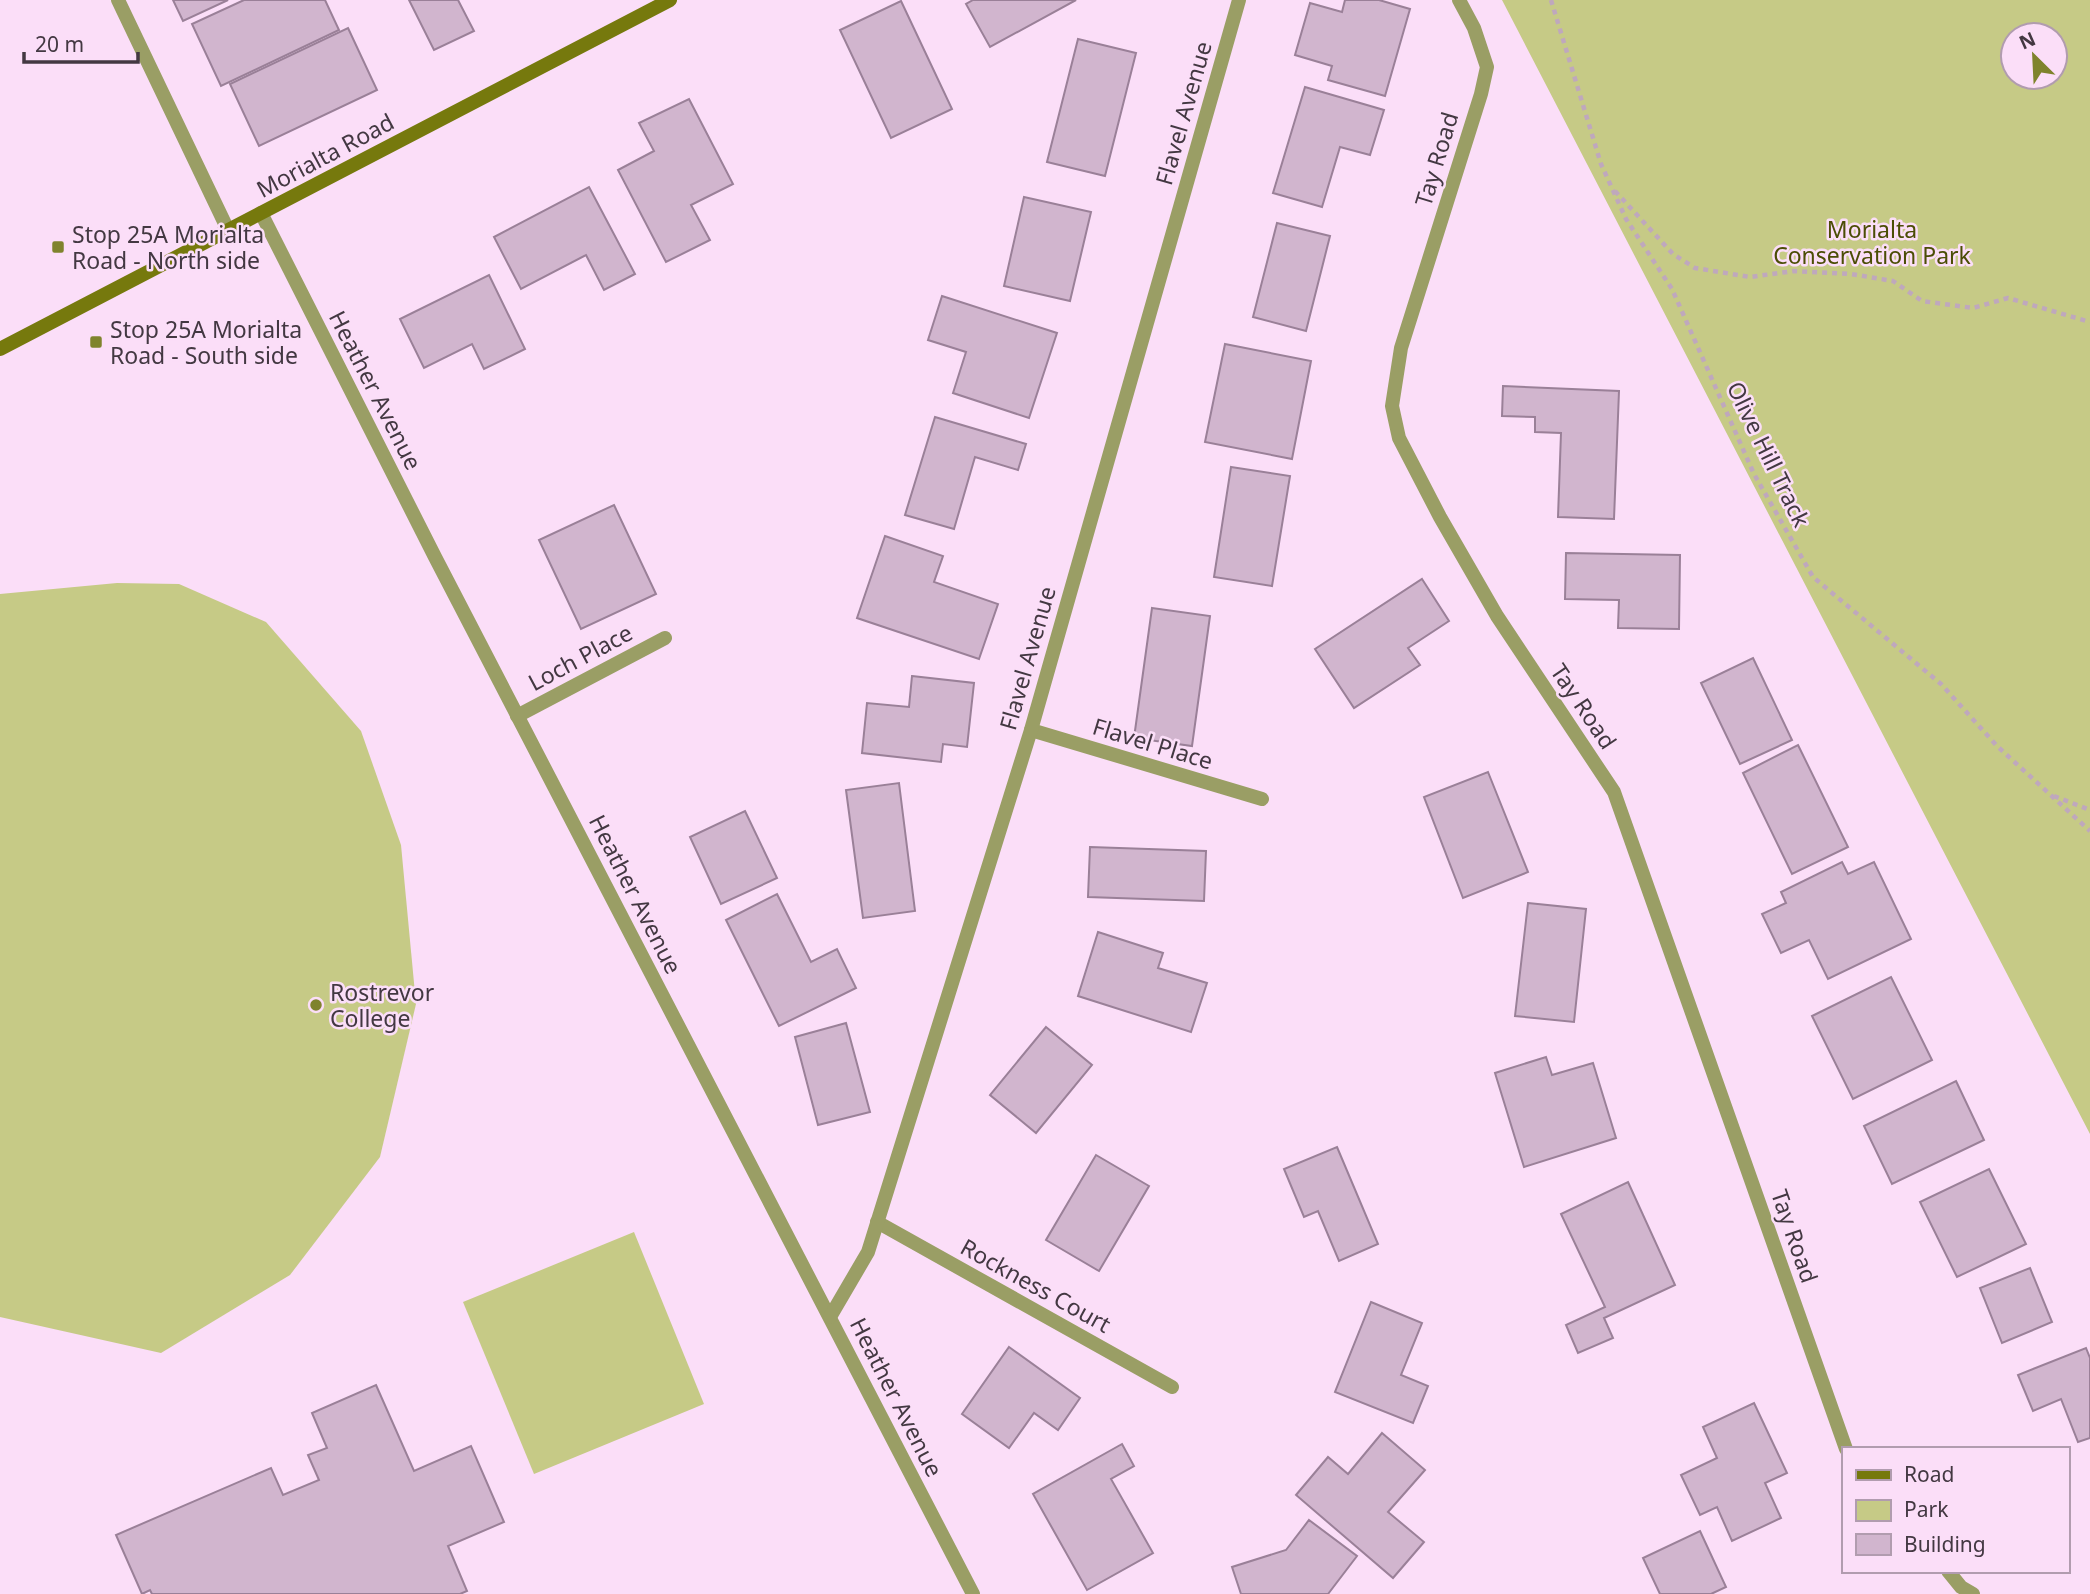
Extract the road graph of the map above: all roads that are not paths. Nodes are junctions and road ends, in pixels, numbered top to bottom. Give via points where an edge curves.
1 (118, 0) edge
2 (670, 0) edge
3 (1239, 0) edge
4 (1459, 0) edge
5 (261, 213) junction
6 (228, 230) junction
7 (0, 349) edge
8 (664, 638) dead end
9 (517, 716) junction
10 (1031, 730) junction
11 (1262, 799) dead end
12 (877, 1222) junction
13 (830, 1317) junction
14 (1172, 1387) dead end
15 (1845, 1447) edge
16 (1950, 1573) edge
17 (1967, 1590) edge
18 (973, 1594) edge
19 (1948, 1594) edge

1 - 6 street
2 - 5 main road, Morialta Road
3 - 10 street, Flavel Avenue
4 - 15 street, Tay Road via 1487,67 1401,348 1392,406 1399,438 1497,616 1614,792
5 - 6 main road, Morialta Road
5 - 9 street, Heather Avenue
6 - 7 main road, Morialta Road
8 - 9 street, Loch Place
9 - 13 street, Heather Avenue
10 - 11 street, Flavel Place
10 - 12 street, Flavel Avenue
12 - 13 street, Flavel Avenue via 868,1252
12 - 14 street, Rockness Court
13 - 18 street, Heather Avenue
16 - 17 street
17 - 19 street

